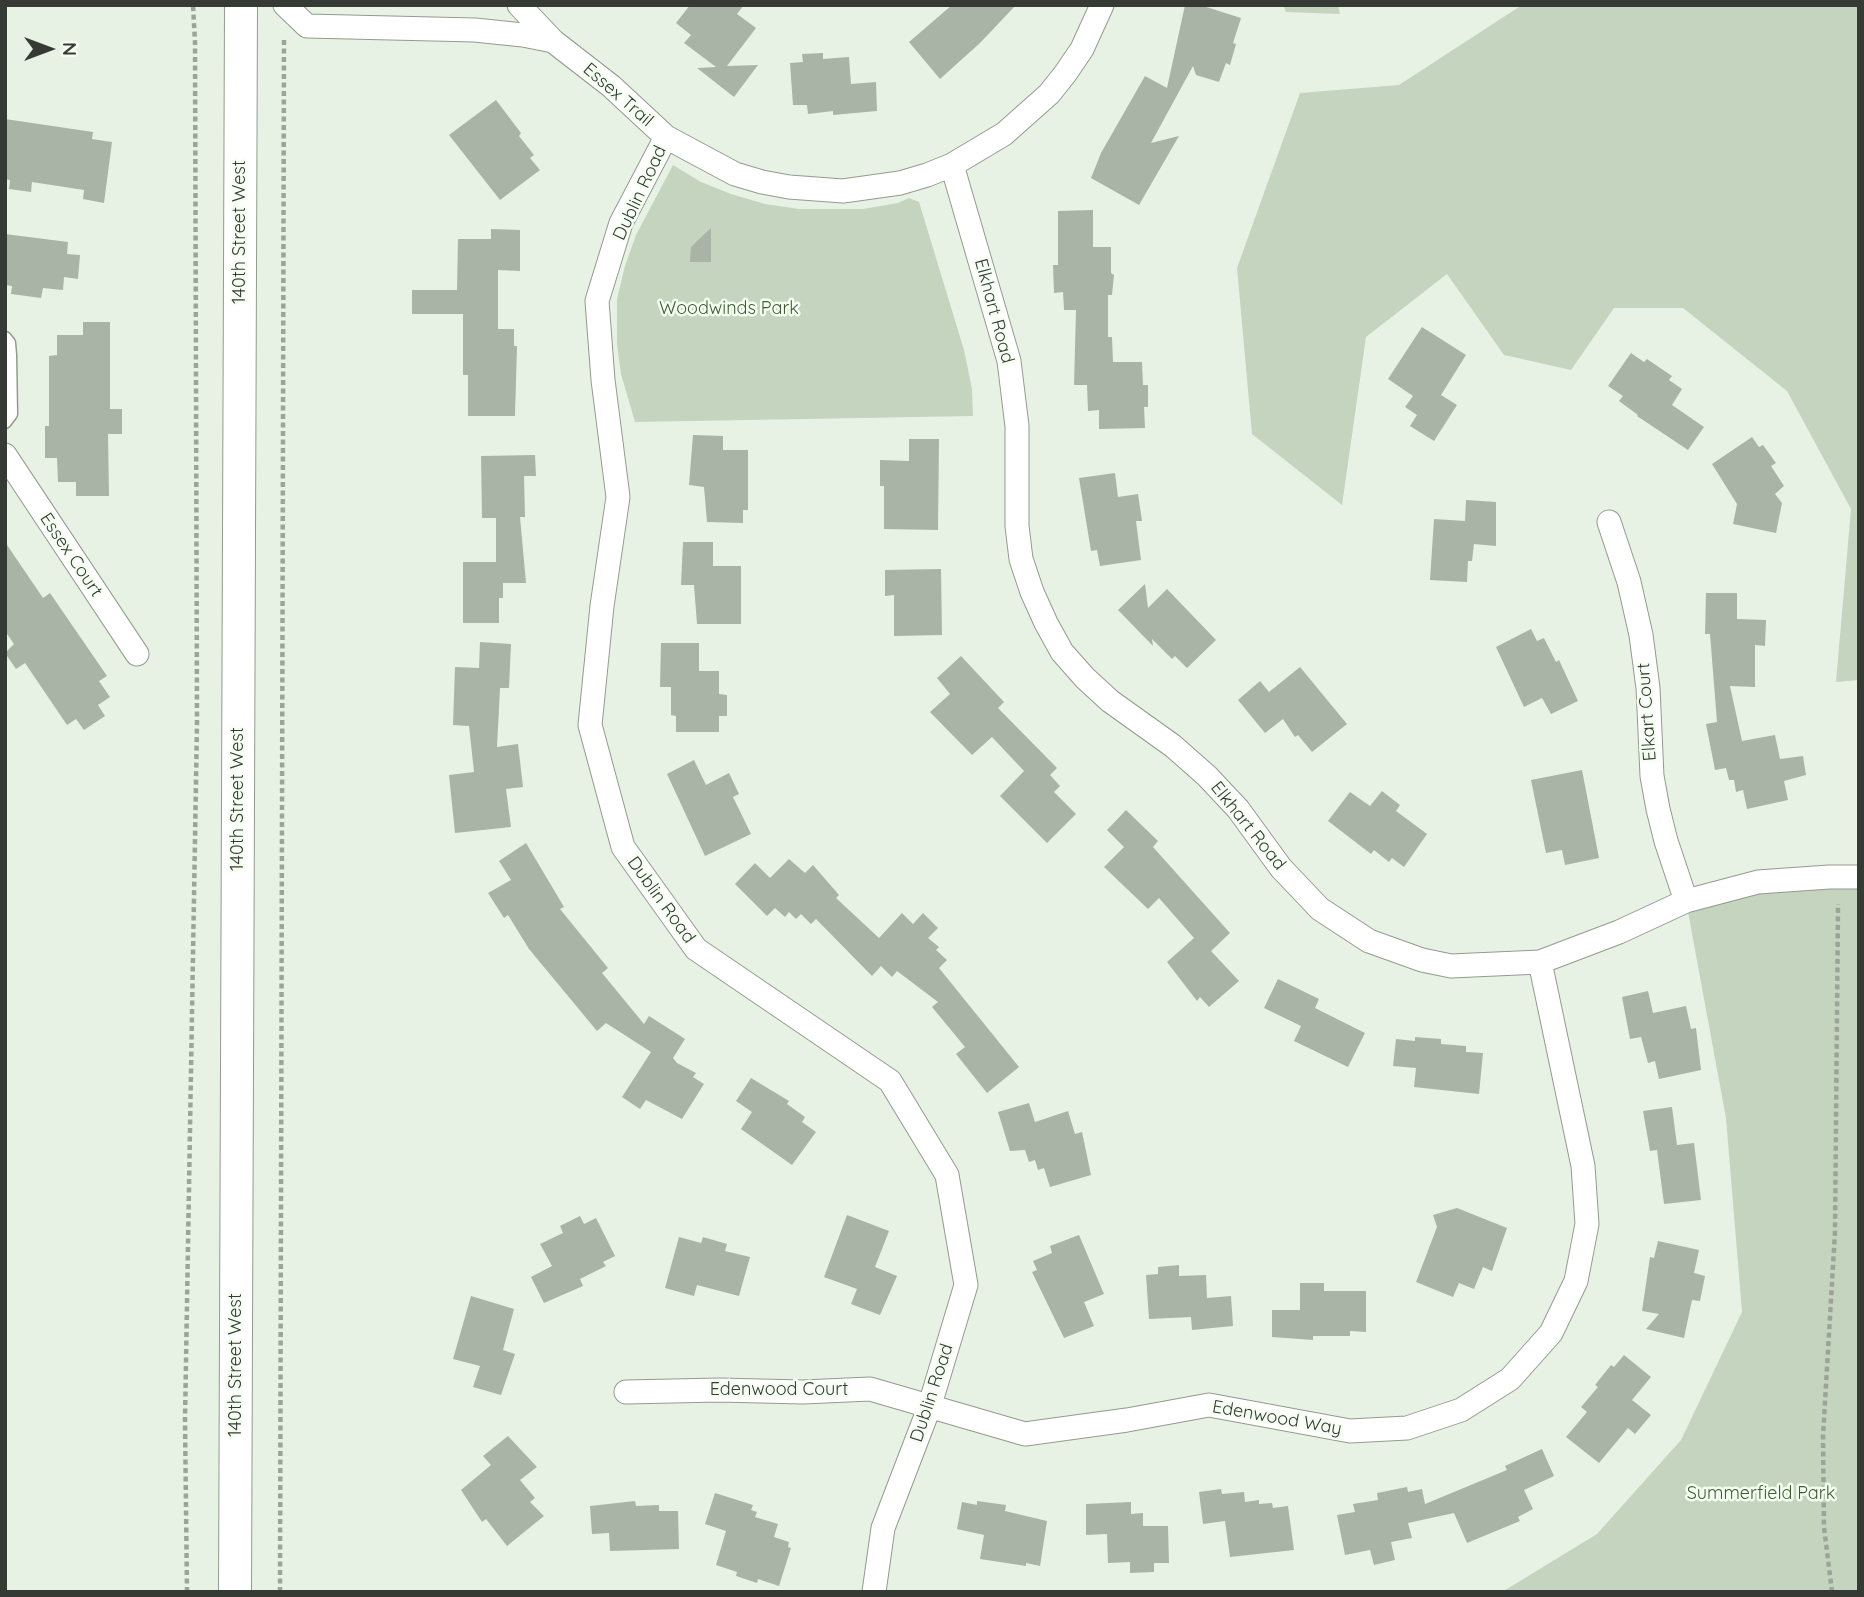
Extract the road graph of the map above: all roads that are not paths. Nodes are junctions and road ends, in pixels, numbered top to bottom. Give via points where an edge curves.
1 (241, 5) edge
2 (285, 5) edge
3 (519, 5) edge
4 (1102, 5) edge
5 (553, 41) junction
6 (666, 137) junction
7 (951, 165) junction
8 (5, 338) edge
9 (5, 422) edge
10 (5, 455) edge
11 (1609, 522) dead end
12 (137, 654) dead end
13 (1859, 877) edge
14 (1686, 901) junction
15 (1540, 962) junction
16 (626, 1392) dead end
17 (929, 1408) junction
18 (235, 1592) edge
19 (874, 1592) edge

1 - 18 street, 140th Street West
2 - 5 street, Essex Trail via 307,26 475,30
3 - 5 street, Essex Trail
4 - 7 street, Essex Trail via 1082,49 1049,94 1004,134
5 - 6 street, Essex Trail
6 - 7 street, Essex Trail via 735,174 808,189 872,188
6 - 17 street, Dublin Road via 621,223 597,301 618,497 601,606 590,725 623,847 696,949 890,1081 947,1175 966,1286
7 - 15 street, Elkhart Road via 1009,361 1017,426 1021,559 1062,652 1110,701 1207,776 1238,808 1299,890 1344,926 1395,951 1451,966
8 - 9 lane via 9,343 11,414
10 - 12 street, Essex Court
11 - 14 street, Elkart Court via 1641,635 1658,809
13 - 14 street, Elkhart Road via 1758,883
14 - 15 street, Elkhart Road
15 - 17 street, Edenwood Way via 1583,1166 1587,1224 1576,1281 1551,1333 1510,1379 1461,1410 1407,1428 1350,1431 1209,1405 1025,1434
16 - 17 street, Edenwood Court via 870,1389
17 - 19 street, Dublin Road via 883,1528

